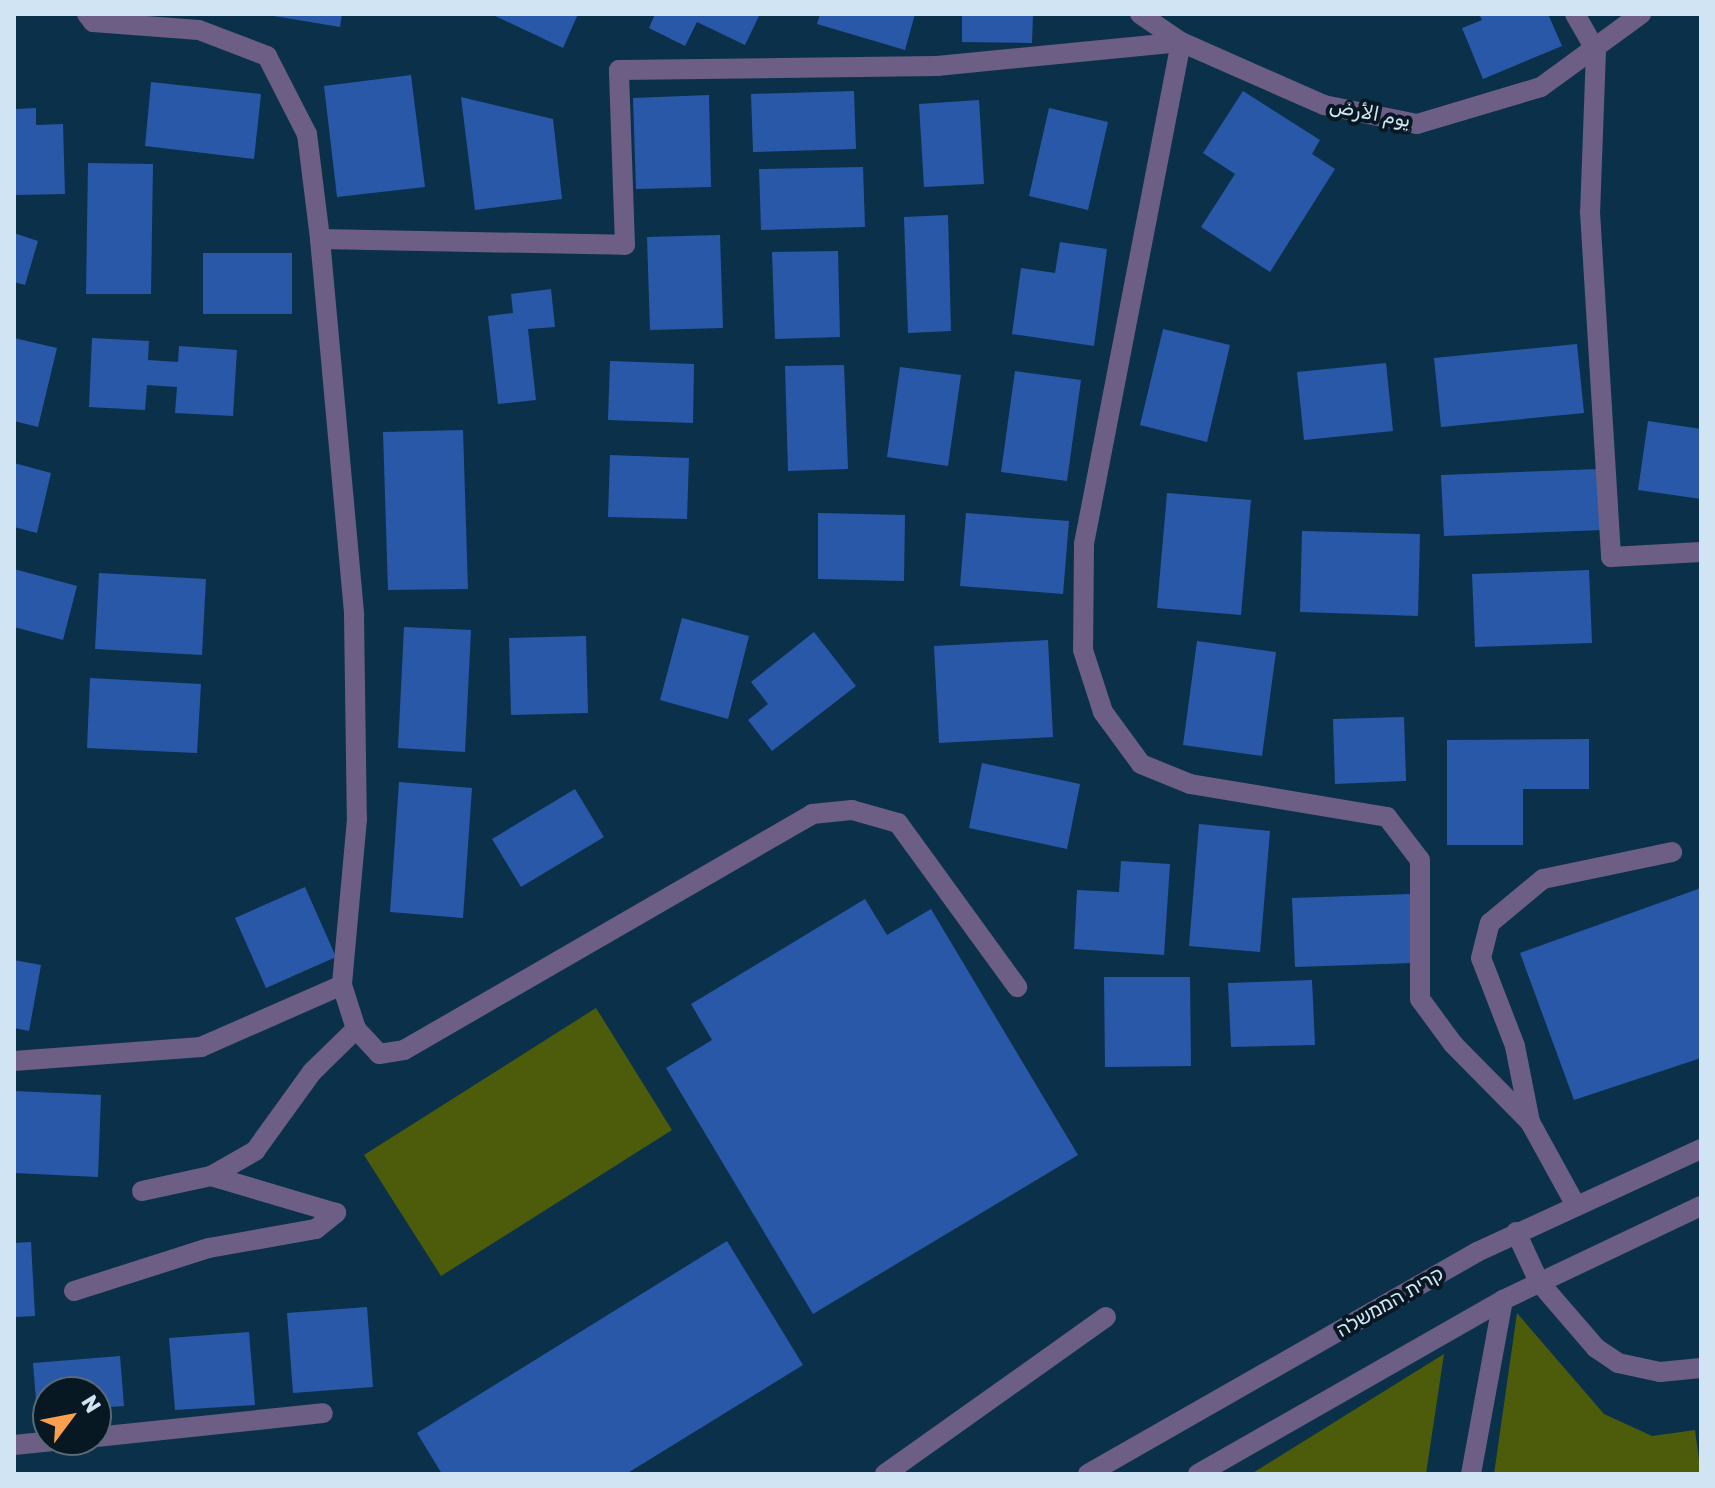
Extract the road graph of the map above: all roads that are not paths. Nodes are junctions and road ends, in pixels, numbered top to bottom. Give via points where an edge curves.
1 (87, 14) edge
2 (1140, 14) edge
3 (1575, 14) edge
4 (1641, 14) edge
5 (1181, 42) junction
6 (1596, 51) junction
7 (320, 239) junction
8 (1701, 552) edge
9 (1672, 852) dead end
10 (342, 985) junction
11 (1017, 987) dead end
12 (356, 1029) junction
13 (14, 1061) edge
14 (1530, 1122) junction
15 (1701, 1149) edge
16 (211, 1176) junction
17 (142, 1191) dead end
18 (1574, 1202) junction
19 (1701, 1206) edge
20 (1516, 1232) junction
21 (1539, 1282) junction
22 (74, 1291) dead end
23 (1503, 1300) junction
24 (1106, 1317) dead end
25 (1701, 1368) edge
26 (323, 1413) dead end
27 (112, 1435) edge
28 (885, 1474) edge
29 (1088, 1474) edge
30 (1198, 1474) edge
31 (1471, 1474) edge

1 - 7 street via 93,22 199,30 267,56 307,134
2 - 5 street, يوم الأرض
3 - 6 street
4 - 6 street, يوم الأرض
5 - 6 street, يوم الأرض via 1324,105 1417,124 1541,87
5 - 7 street via 937,66 619,70 625,245
5 - 14 street via 1084,544 1083,650 1091,675 1103,712 1141,764 1190,784 1387,817 1420,860 1420,999 1453,1044
6 - 8 street via 1590,212 1611,557
7 - 10 street via 354,615 357,819
9 - 14 street via 1543,879 1490,923 1481,958 1515,1046
10 - 12 street
10 - 13 street via 201,1047
11 - 12 street via 898,823 852,810 812,814 404,1050 379,1054
12 - 16 street via 312,1072 255,1151
14 - 18 street
15 - 18 street, קרית הממשלה
16 - 17 street
16 - 22 street via 336,1213 316,1229 209,1248
18 - 20 street, קרית הממשלה
19 - 21 street
20 - 21 street
20 - 29 street, קרית הממשלה
21 - 23 street
21 - 25 street via 1618,1363 1660,1372
23 - 30 street
23 - 31 street
24 - 28 street
26 - 27 street

